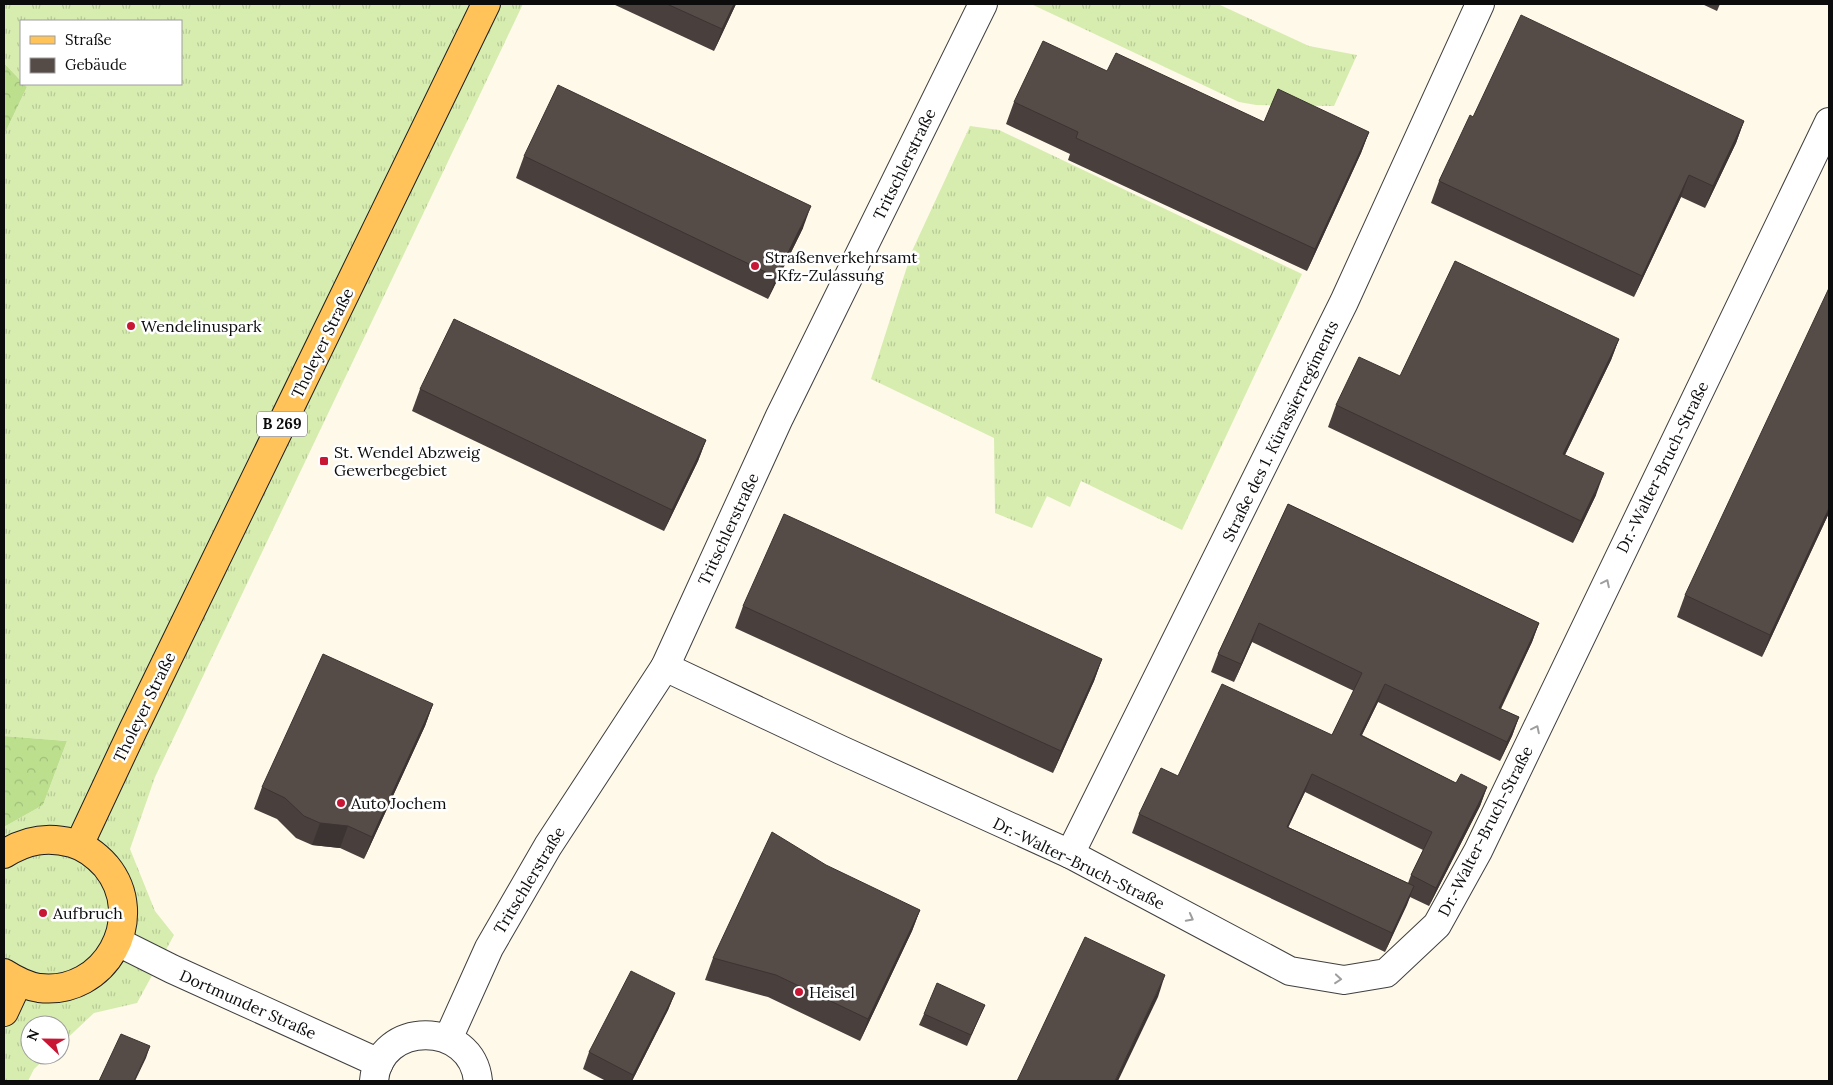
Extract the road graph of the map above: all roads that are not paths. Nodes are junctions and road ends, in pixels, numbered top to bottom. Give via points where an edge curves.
1 (486, 4) edge
2 (983, 4) edge
3 (1480, 4) edge
4 (1829, 122) edge
5 (665, 667) junction
6 (79, 845) junction
7 (4, 854) edge
8 (1070, 854) junction
9 (118, 942) junction
10 (11, 978) edge
11 (4, 1012) edge
12 (448, 1039) junction
13 (376, 1072) edge
14 (478, 1081) edge

1 - 6 main road, Tholeyer Straße / B 269
2 - 5 street, Tritschlerstraße via 779,418
3 - 8 street, Straße des 1. Kürassierregiments via 1344,302
8 -> 4 street, Dr.-Walter-Bruch-Straße via 1290,972 1344,980 1386,973 1437,925 1478,851
5 - 8 street, Dr.-Walter-Bruch-Straße
5 - 12 street, Tritschlerstraße via 533,872 489,948
6 - 7 main road via 59,839 38,839 17,845
6 - 9 main road via 98,857 113,875 119,889 124,920
9 - 10 main road via 94,973 77,983 58,988 38,988
9 - 13 street, Dortmunder Straße
10 - 11 main road
12 - 13 street, Dortmunder Straße via 416,1035 401,1040 388,1050
12 - 14 street via 471,1060

